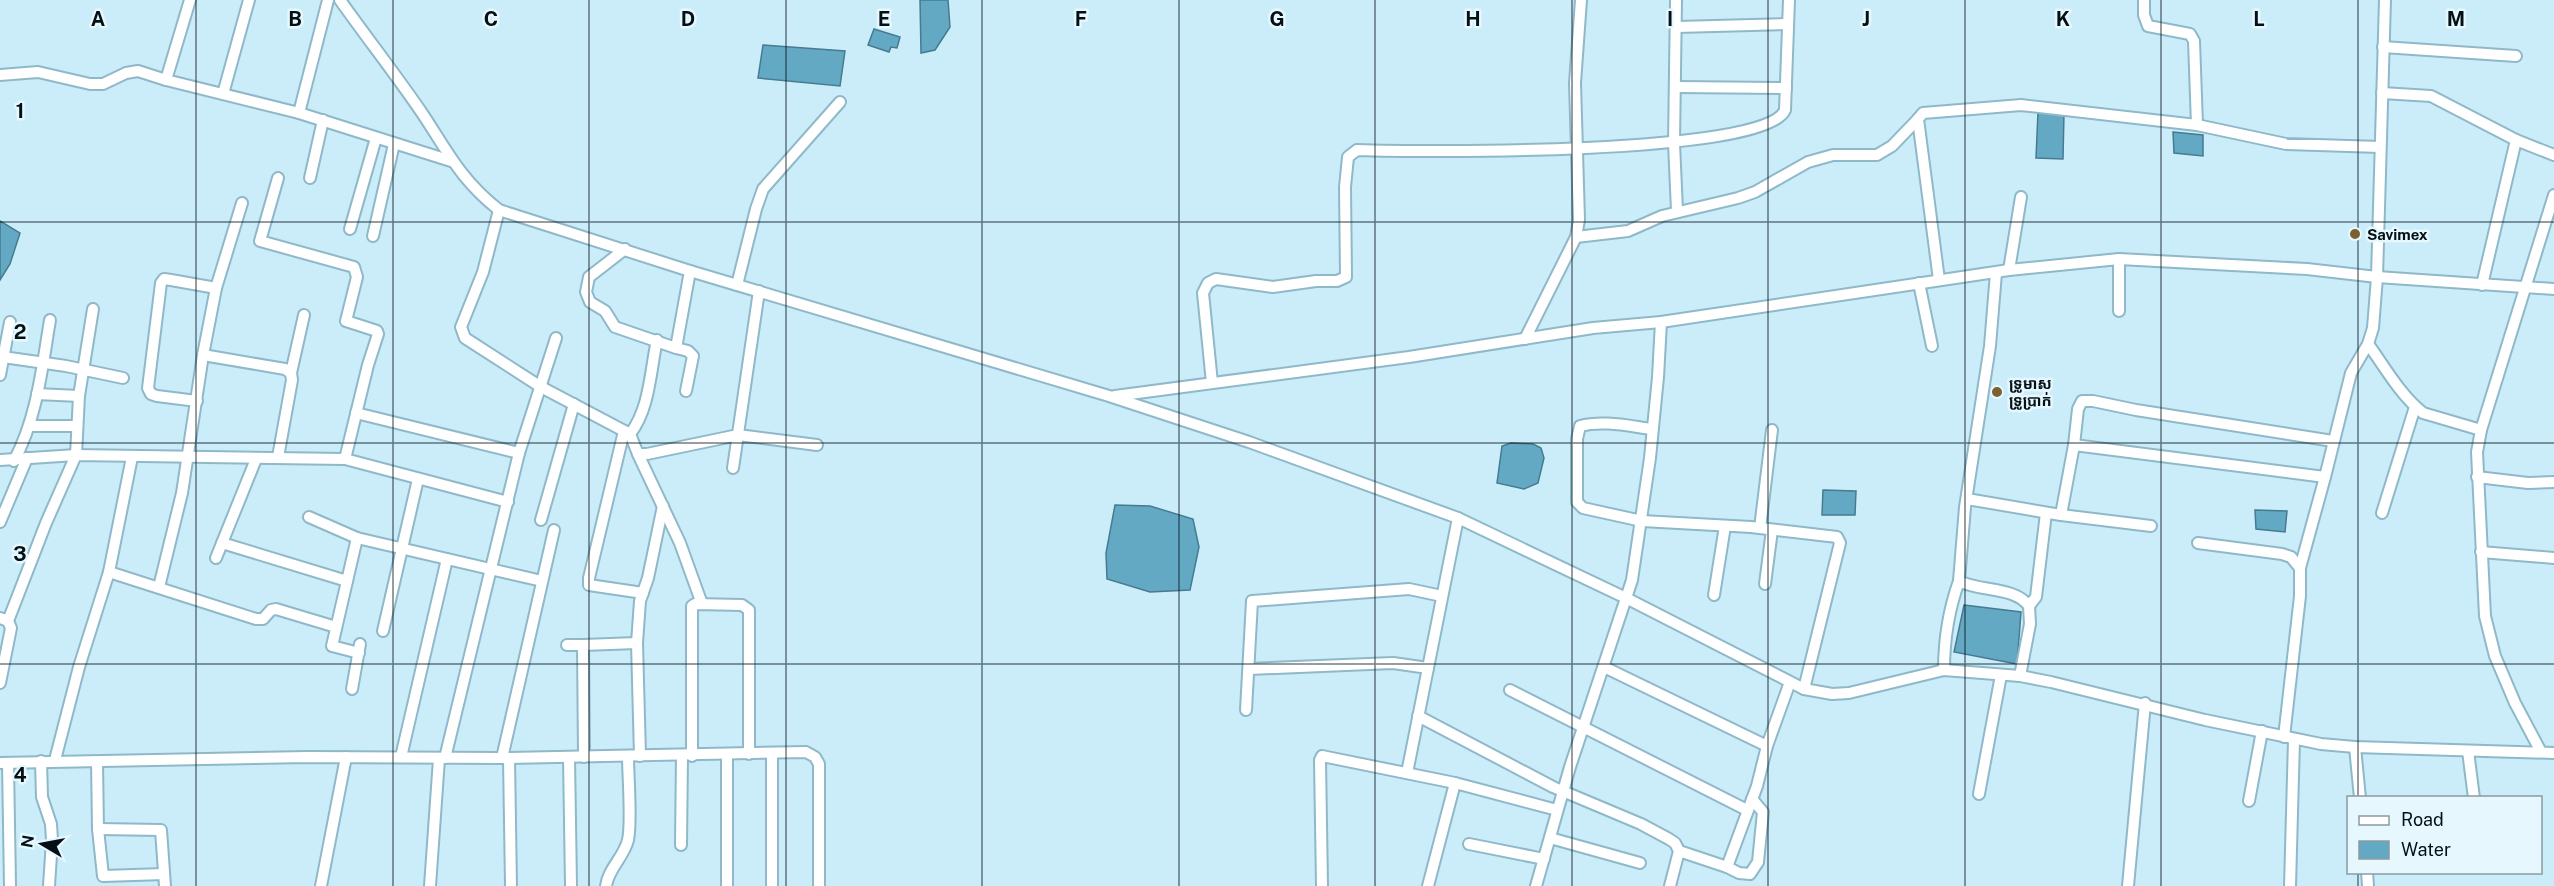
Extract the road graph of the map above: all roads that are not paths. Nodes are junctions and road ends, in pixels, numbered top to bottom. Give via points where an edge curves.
1 (190, 0) edge
2 (249, 0) edge
3 (328, 0) edge
4 (340, 0) edge
5 (1581, 0) edge
6 (1676, 0) edge
7 (1788, 0) edge
8 (2144, 0) edge
9 (2385, 0) edge
10 (1787, 24) junction
11 (1677, 27) junction
12 (2383, 47) junction
13 (2516, 56) dead end
14 (0, 75) edge
15 (166, 80) junction
16 (1676, 87) junction
17 (1786, 88) junction
18 (2382, 93) junction
19 (223, 94) junction
20 (840, 102) dead end
21 (299, 113) junction
22 (1918, 119) junction
23 (322, 120) junction
24 (2198, 125) junction
25 (376, 138) junction
26 (2516, 140) junction
27 (1674, 143) junction
28 (394, 144) junction
29 (2380, 147) junction
30 (1576, 148) junction
31 (2554, 155) edge
32 (451, 161) junction
33 (278, 178) dead end
34 (310, 178) dead end
35 (2554, 195) edge
36 (2021, 198) dead end
37 (242, 202) dead end
38 (499, 210) junction
39 (1677, 211) junction
40 (350, 229) dead end
41 (373, 236) dead end
42 (1576, 237) junction
43 (625, 249) junction
44 (2119, 259) junction
45 (2008, 270) junction
46 (690, 271) junction
47 (1996, 273) junction
48 (2377, 277) junction
49 (1939, 280) junction
50 (1919, 283) junction
51 (737, 285) junction
52 (2482, 285) junction
53 (216, 288) junction
54 (2524, 288) junction
55 (2554, 289) edge
56 (759, 291) junction
57 (93, 309) dead end
58 (2120, 311) dead end
59 (304, 315) dead end
60 (50, 320) dead end
61 (10, 322) dead end
62 (1661, 322) junction
63 (556, 338) dead end
64 (1526, 339) junction
65 (657, 340) junction
66 (2368, 344) junction
67 (1932, 346) dead end
68 (676, 348) junction
69 (203, 355) junction
70 (3, 357) junction
71 (43, 363) junction
72 (84, 370) junction
73 (291, 372) junction
74 (0, 375) edge
75 (123, 378) dead end
76 (1212, 383) junction
77 (541, 387) junction
78 (686, 391) dead end
79 (37, 394) junction
80 (79, 396) junction
81 (1109, 396) junction
82 (197, 401) junction
83 (574, 405) junction
84 (2415, 407) junction
85 (356, 413) junction
86 (29, 426) junction
87 (77, 426) junction
88 (1652, 429) junction
89 (1772, 430) dead end
90 (2481, 430) junction
91 (627, 432) junction
92 (738, 435) junction
93 (2333, 441) junction
94 (817, 445) dead end
95 (2074, 445) junction
96 (519, 453) junction
97 (639, 454) junction
98 (76, 455) junction
99 (187, 456) junction
100 (132, 457) junction
101 (278, 457) junction
102 (27, 458) junction
103 (256, 459) junction
104 (345, 459) junction
105 (0, 460) edge
106 (14, 461) junction
107 (733, 468) dead end
108 (2325, 477) junction
109 (2477, 477) junction
110 (418, 479) junction
111 (2554, 482) edge
112 (1966, 499) junction
113 (508, 502) junction
114 (663, 506) junction
115 (2046, 513) junction
116 (2382, 513) dead end
117 (2061, 516) junction
118 (309, 517) dead end
119 (1458, 518) junction
120 (541, 520) dead end
121 (1642, 520) junction
122 (0, 522) edge
123 (1725, 526) junction
124 (2151, 526) dead end
125 (1760, 528) junction
126 (1772, 530) junction
127 (554, 531) dead end
128 (357, 538) junction
129 (222, 543) junction
130 (2198, 543) dead end
131 (401, 548) junction
132 (2481, 552) junction
133 (216, 558) dead end
134 (2554, 558) edge
135 (447, 559) junction
136 (2300, 568) junction
137 (491, 569) junction
138 (109, 572) junction
139 (347, 581) junction
140 (542, 581) junction
141 (1959, 581) junction
142 (1765, 584) dead end
143 (159, 588) junction
144 (643, 592) junction
145 (1714, 595) dead end
146 (1442, 596) junction
147 (1626, 598) junction
148 (702, 604) junction
149 (2029, 606) junction
150 (4, 620) edge
151 (336, 627) junction
152 (383, 631) dead end
153 (638, 643) junction
154 (567, 645) dead end
155 (583, 645) junction
156 (1604, 667) junction
157 (1428, 668) junction
158 (1249, 669) junction
159 (1944, 670) junction
160 (2001, 675) junction
161 (2020, 676) junction
162 (1791, 682) junction
163 (0, 683) edge
164 (352, 689) dead end
165 (1804, 689) junction
166 (1510, 690) dead end
167 (2145, 704) junction
168 (1246, 710) dead end
169 (1418, 716) junction
170 (1584, 728) junction
171 (2262, 731) junction
172 (2289, 739) junction
173 (1767, 747) junction
174 (2355, 747) junction
175 (2468, 751) junction
176 (2541, 752) junction
177 (772, 753) junction
178 (2554, 753) edge
179 (749, 754) junction
180 (727, 755) junction
181 (628, 756) junction
182 (640, 756) junction
183 (687, 756) junction
184 (346, 757) junction
185 (401, 757) junction
186 (569, 757) junction
187 (584, 757) junction
188 (506, 758) junction
189 (442, 759) junction
190 (55, 760) junction
191 (41, 762) junction
192 (97, 762) junction
193 (4, 763) edge
194 (1407, 772) junction
195 (1455, 783) junction
196 (1563, 791) junction
197 (1979, 794) dead end
198 (2360, 796) edge
199 (2474, 796) edge
200 (1752, 800) junction
201 (2249, 801) dead end
202 (1557, 810) junction
203 (1747, 810) junction
204 (98, 829) junction
205 (1550, 838) junction
206 (1469, 844) dead end
207 (681, 845) dead end
208 (1678, 851) junction
209 (1544, 859) junction
210 (1640, 863) dead end
211 (1727, 867) junction
212 (164, 874) junction
213 (102, 881) edge
214 (10, 886) edge
215 (49, 886) edge
216 (165, 886) edge
217 (321, 886) edge
218 (430, 886) edge
219 (512, 886) edge
220 (571, 886) edge
221 (606, 886) edge
222 (727, 886) edge
223 (772, 886) edge
224 (819, 886) edge
225 (1322, 886) edge
226 (1428, 886) edge
227 (1537, 886) edge
228 (1670, 886) edge
229 (2128, 886) edge
230 (2290, 886) edge

1 - 15 street
2 - 19 street
3 - 21 street
4 - 32 street via 423,115
5 - 30 street via 1575,83
6 - 11 street
7 - 10 street
8 - 24 street via 2148,26 2190,34 2194,41
9 - 12 street
10 - 11 street
10 - 17 street
11 - 16 street
12 - 13 street
12 - 18 street
14 - 15 street via 48,73 103,84 138,71
15 - 19 street
16 - 17 street
16 - 27 street
17 - 27 street via 1785,110 1775,121
18 - 26 street via 2431,96
18 - 29 street
19 - 21 street
20 - 51 street via 763,189
21 - 23 street
22 - 24 street via 1923,113 2021,105
22 - 39 street via 1892,146 1877,155 1833,155 1808,162 1755,192
22 - 49 street
23 - 25 street
23 - 34 street
24 - 29 street via 2286,144
25 - 28 street
25 - 40 street
26 - 31 street
26 - 52 street
27 - 30 street
27 - 39 street
28 - 32 street
28 - 41 street
29 - 48 street
30 - 42 street
30 - 76 street via 1357,150 1348,157 1345,187 1346,277 1337,282 1274,287 1216,279 1208,283 1203,293
32 - 38 street via 479,194
33 - 85 street via 260,241 354,267 357,277 346,321 378,334
35 - 54 street
36 - 45 street
37 - 53 street
38 - 43 street
38 - 77 street via 462,334
39 - 42 street via 1628,231
42 - 64 street
43 - 46 street
43 - 65 street via 589,277 586,292 591,302 605,310 615,327
44 - 45 street
44 - 48 street via 2307,269
44 - 58 street
45 - 47 street
46 - 51 street
46 - 68 street
47 - 49 street
47 - 112 street via 1990,346
48 - 52 street
48 - 66 street
49 - 50 street
50 - 62 street
50 - 67 street
51 - 56 street
52 - 54 street
53 - 69 street
53 - 82 street via 164,279 161,283 148,388 157,396
54 - 55 street
54 - 90 street
56 - 81 street
56 - 92 street
57 - 72 street
59 - 73 street
60 - 71 street
61 - 70 street
62 - 64 street
62 - 88 street
63 - 77 street
64 - 76 street
65 - 68 street
65 - 91 street via 645,407 639,422
66 - 84 street
66 - 93 street via 2351,373
68 - 78 street via 693,357
69 - 73 street
69 - 82 street
70 - 71 street
70 - 74 street
71 - 72 street
71 - 79 street
72 - 75 street
72 - 80 street
73 - 101 street
76 - 81 street
77 - 83 street
77 - 96 street
79 - 80 street
79 - 86 street
80 - 87 street
81 - 119 street
82 - 99 street
83 - 91 street
83 - 120 street
84 - 90 street via 2423,413
84 - 116 street
85 - 96 street
85 - 104 street
86 - 87 street
86 - 106 street
87 - 98 street
88 - 121 street
88 - 121 street via 1591,423 1580,426 1577,439 1577,502 1595,512
89 - 125 street
90 - 109 street
91 - 97 street
91 - 144 street via 589,585
92 - 94 street
92 - 97 street
92 - 107 street
93 - 95 street via 2082,401
93 - 108 street
95 - 108 street
95 - 117 street
96 - 113 street
97 - 114 street
98 - 100 street
98 - 102 street
98 - 150 street
99 - 100 street
99 - 103 street
99 - 143 street
100 - 138 street
101 - 103 street
101 - 104 street
102 - 106 street
102 - 122 street
103 - 129 street
104 - 110 street
105 - 106 street
108 - 136 street
109 - 111 street
109 - 132 street
110 - 113 street
110 - 131 street
112 - 115 street
112 - 141 street
113 - 137 street
114 - 144 street
114 - 148 street
115 - 117 street
115 - 149 street via 2036,597
117 - 124 street
118 - 128 street
119 - 146 street
119 - 147 street
121 - 123 street
121 - 147 street
123 - 125 street
123 - 145 street
125 - 126 street
126 - 142 street
126 - 165 street via 1836,537 1840,543
127 - 140 street
128 - 131 street
128 - 139 street
129 - 133 street
129 - 139 street
130 - 136 street via 2282,554 2291,557
131 - 135 street
131 - 152 street
132 - 134 street
132 - 176 street via 2485,616 2495,657
135 - 137 street
135 - 185 street
136 - 172 street
137 - 140 street
137 - 189 street
138 - 143 street
138 - 190 street
139 - 151 street
140 - 188 street
141 - 149 street via 2018,595
141 - 159 street via 1953,598
143 - 151 street via 256,619 263,619 276,609
144 - 153 street
146 - 157 street
146 - 158 street via 1409,589 1252,601
147 - 156 street
147 - 162 street
148 - 179 street via 742,605 749,610
148 - 183 street via 692,606
149 - 161 street via 2030,624
150 - 163 street via 11,633
151 - 164 street via 332,646 360,648
153 - 155 street
153 - 182 street
154 - 155 street
155 - 187 street
156 - 170 street
156 - 173 street
157 - 158 street via 1393,663
157 - 169 street
158 - 168 street
159 - 160 street
159 - 165 street via 1849,693
160 - 161 street
160 - 197 street
161 - 167 street
162 - 165 street
162 - 173 street
166 - 170 street
167 - 171 street
167 - 229 street
169 - 194 street
169 - 196 street
170 - 196 street
170 - 203 street
171 - 172 street
171 - 201 street
172 - 174 street
172 - 230 street
173 - 200 street
174 - 175 street
174 - 198 street
175 - 176 street
175 - 199 street
176 - 178 street
177 - 179 street
177 - 223 street
177 - 224 street via 806,752 815,756 819,764
179 - 180 street
180 - 183 street
180 - 222 street
181 - 182 street
181 - 187 street
181 - 221 street via 628,839
182 - 183 street
183 - 207 street
184 - 185 street
184 - 192 street
184 - 217 street
185 - 189 street
186 - 187 street
186 - 188 street
186 - 220 street
188 - 189 street
188 - 219 street
189 - 218 street
190 - 191 street
190 - 192 street
191 - 193 street
191 - 215 street via 42,797 51,824
192 - 204 street
193 - 214 street
194 - 195 street
194 - 225 street via 1321,757
195 - 202 street
195 - 226 street
196 - 202 street
196 - 208 street via 1641,824 1675,843
200 - 203 street
200 - 211 street via 1763,812 1758,862 1750,874
202 - 205 street
203 - 211 street
204 - 212 street via 161,830
204 - 213 street
205 - 209 street
205 - 210 street
206 - 209 street
208 - 211 street
208 - 228 street
209 - 227 street
212 - 213 street
212 - 216 street

